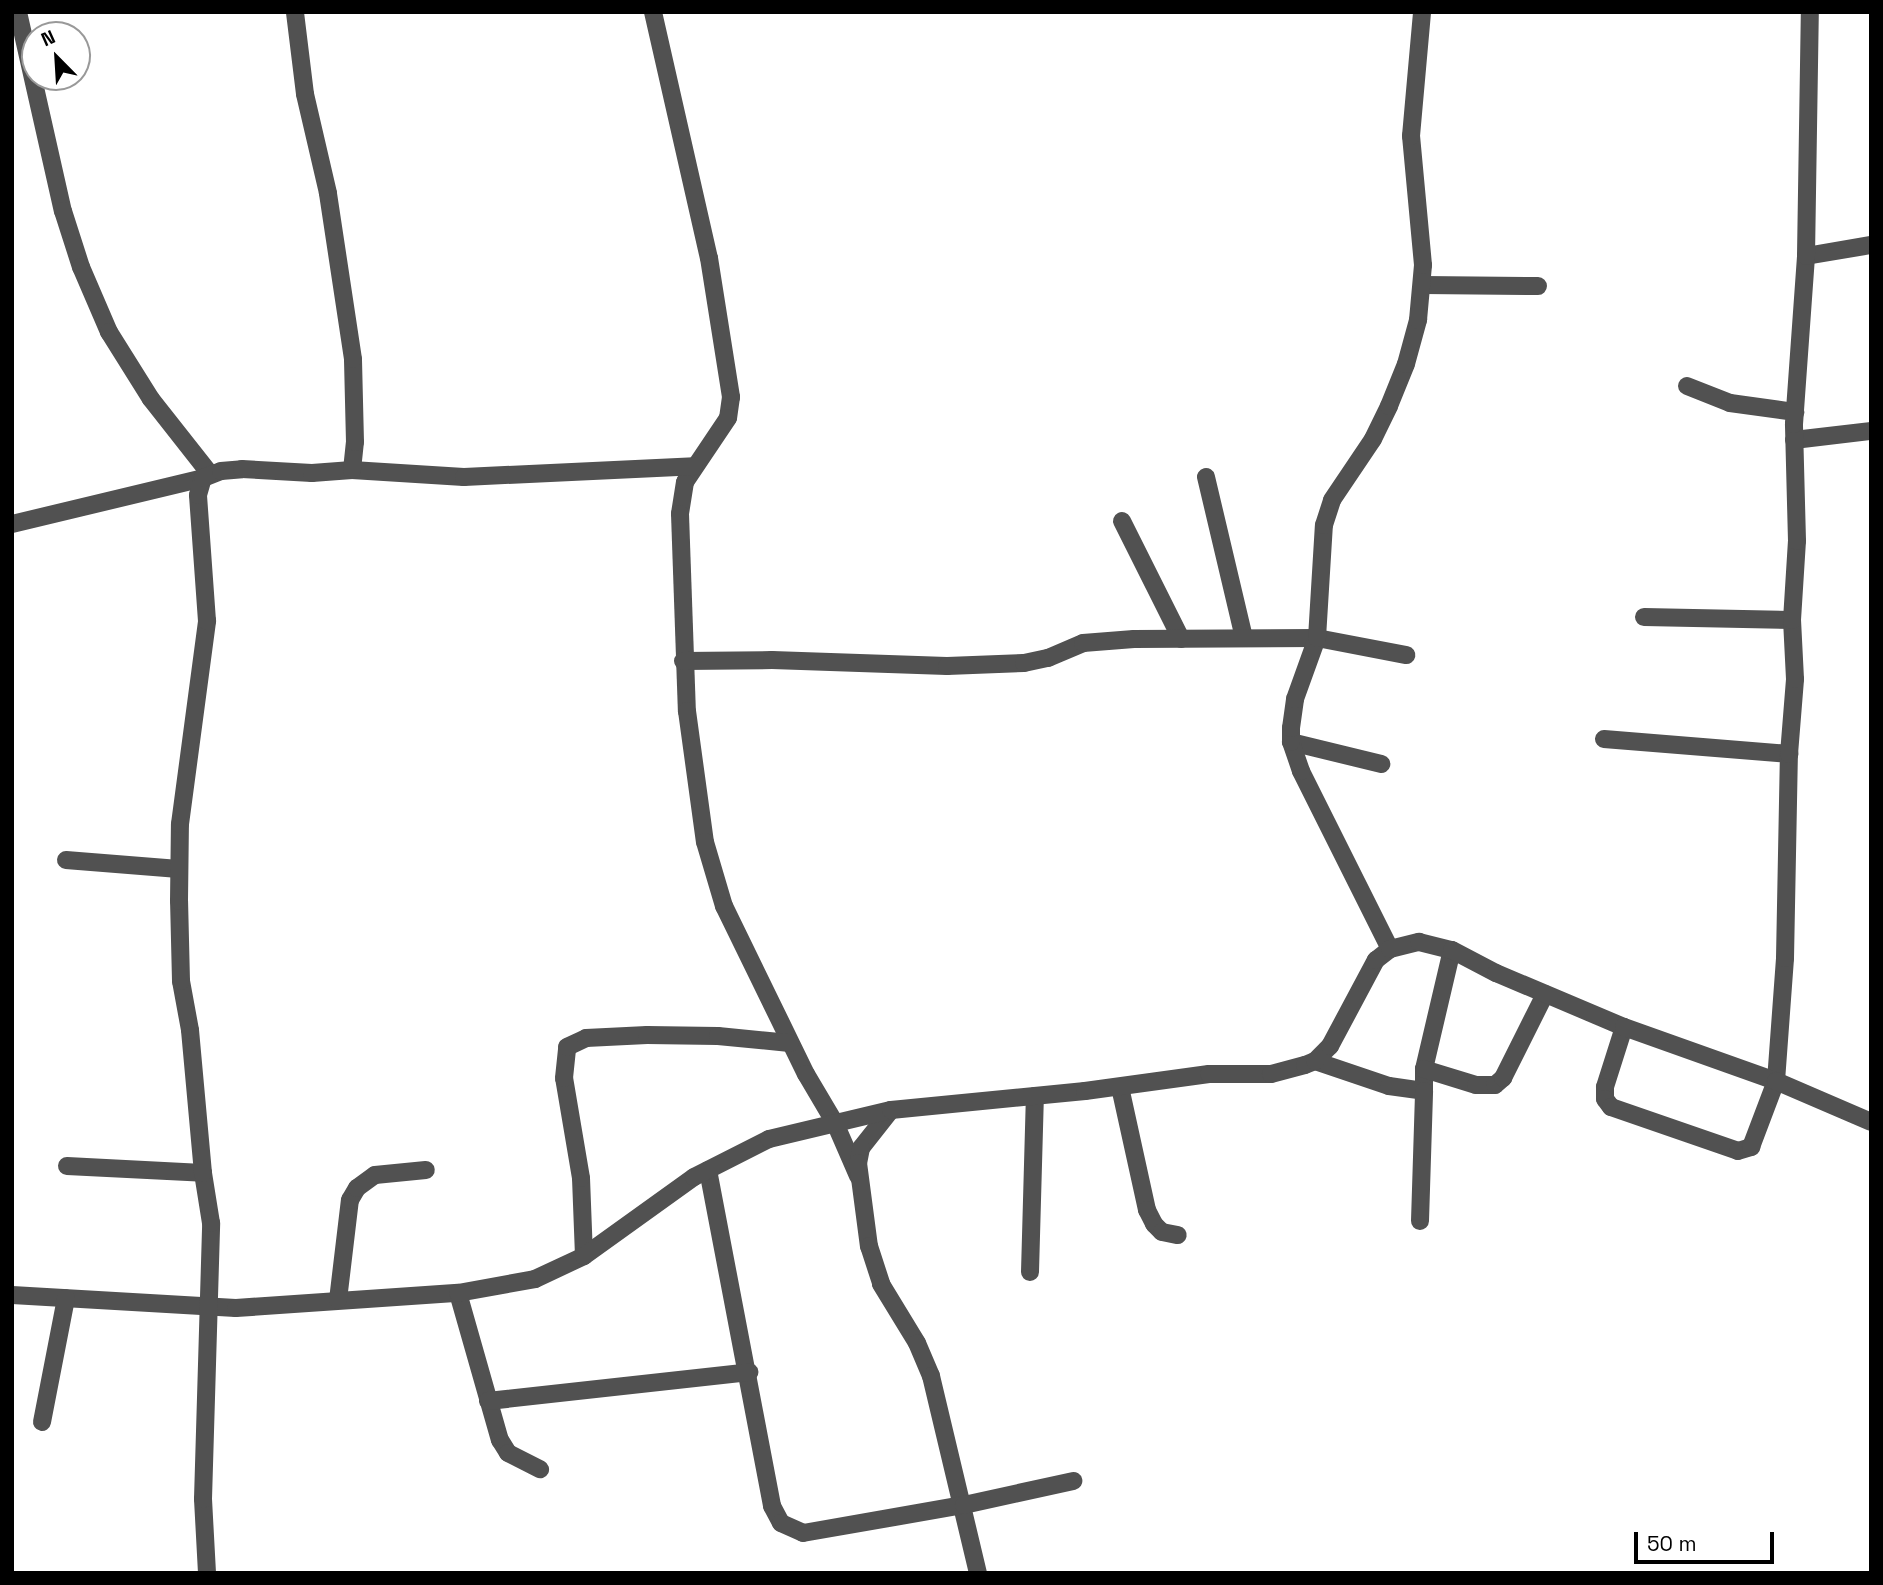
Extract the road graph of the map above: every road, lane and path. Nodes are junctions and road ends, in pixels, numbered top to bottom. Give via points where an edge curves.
1 (18, 12) edge
2 (295, 12) edge
3 (653, 12) edge
4 (1422, 12) edge
5 (1810, 12) edge
6 (1871, 246) edge
7 (1806, 256) junction
8 (1423, 285) junction
9 (1538, 286) dead end
10 (1687, 386) dead end
11 (1795, 412) junction
12 (1871, 430) edge
13 (1794, 440) junction
14 (694, 466) junction
15 (352, 470) junction
16 (207, 476) junction
17 (1206, 477) dead end
18 (1122, 521) dead end
19 (12, 524) edge
20 (1644, 617) dead end
21 (1792, 620) junction
22 (1244, 638) junction
23 (1317, 638) junction
24 (1181, 639) junction
25 (1406, 655) dead end
26 (683, 661) junction
27 (1604, 739) dead end
28 (1291, 743) junction
29 (1789, 754) junction
30 (1381, 764) dead end
31 (66, 860) dead end
32 (179, 869) junction
33 (1390, 949) junction
34 (1452, 950) junction
35 (1545, 993) junction
36 (1623, 1027) junction
37 (790, 1043) junction
38 (1315, 1061) junction
39 (1424, 1069) junction
40 (1776, 1081) junction
41 (1119, 1087) junction
42 (1424, 1091) junction
43 (1035, 1096) junction
44 (891, 1110) junction
45 (1871, 1122) edge
46 (835, 1123) junction
47 (67, 1166) dead end
48 (426, 1170) dead end
49 (708, 1170) junction
50 (203, 1173) junction
51 (858, 1176) junction
52 (1420, 1221) dead end
53 (1178, 1235) dead end
54 (584, 1256) junction
55 (1030, 1272) dead end
56 (458, 1293) junction
57 (12, 1295) edge
58 (66, 1298) junction
59 (338, 1300) junction
60 (210, 1305) junction
61 (749, 1373) junction
62 (488, 1401) junction
63 (42, 1422) dead end
64 (540, 1469) dead end
65 (1073, 1481) dead end
66 (964, 1505) junction
67 (207, 1572) edge
68 (978, 1573) edge

1 - 16 street via 63,211 81,267 109,332 150,399
2 - 15 street via 305,94 328,192 353,359
3 - 14 street via 706,246 731,397 728,418
4 - 8 street via 1411,136
5 - 7 street
6 - 7 street
7 - 11 street
8 - 9 street
8 - 23 street via 1406,364 1389,406 1332,500 1324,525
10 - 11 street via 1730,403
11 - 13 street
12 - 13 street
13 - 21 street via 1797,541
14 - 15 street via 464,477
14 - 26 street via 685,482 680,514
15 - 16 street via 277,473 242,469
16 - 19 street
16 - 32 street via 198,508 206,621 180,824
17 - 22 street
18 - 24 street
20 - 21 street
21 - 29 street via 1795,679
22 - 23 street
22 - 24 street
23 - 25 street
23 - 28 street via 1295,699
24 - 26 street via 1083,643 1024,663
26 - 37 street via 713,878
27 - 29 street
28 - 30 street
28 - 33 street
29 - 40 street via 1785,958
31 - 32 street
32 - 50 street via 181,981
33 - 34 street via 1419,942
33 - 38 street via 1376,960 1331,1046
34 - 35 street
34 - 39 street
35 - 36 street
35 - 39 street via 1503,1078 1495,1084 1476,1085
36 - 40 street
36 - 40 street via 1605,1087 1605,1099 1623,1113 1745,1150 1755,1140
37 - 46 street
37 - 54 street via 646,1035 586,1038 566,1048 564,1078 577,1142
38 - 41 street via 1271,1073 1209,1074
38 - 42 street via 1390,1086
39 - 42 street
40 - 45 street
41 - 43 street
41 - 53 street via 1147,1210 1163,1232
42 - 52 street
43 - 44 street
43 - 55 street
44 - 46 street
44 - 51 street via 862,1148
46 - 49 street via 769,1139
46 - 51 street
47 - 50 street
48 - 59 street via 376,1175 357,1188 350,1200
49 - 54 street
49 - 61 street
50 - 60 street via 211,1223
51 - 66 street via 876,1269 931,1376
54 - 56 street via 535,1279
56 - 59 street
56 - 62 street
57 - 58 street
58 - 60 street
58 - 63 street
59 - 60 street via 236,1308
60 - 67 street via 203,1499
61 - 62 street
61 - 66 street via 772,1506 782,1523 793,1530 803,1533
62 - 64 street via 508,1453
65 - 66 street
66 - 68 street

